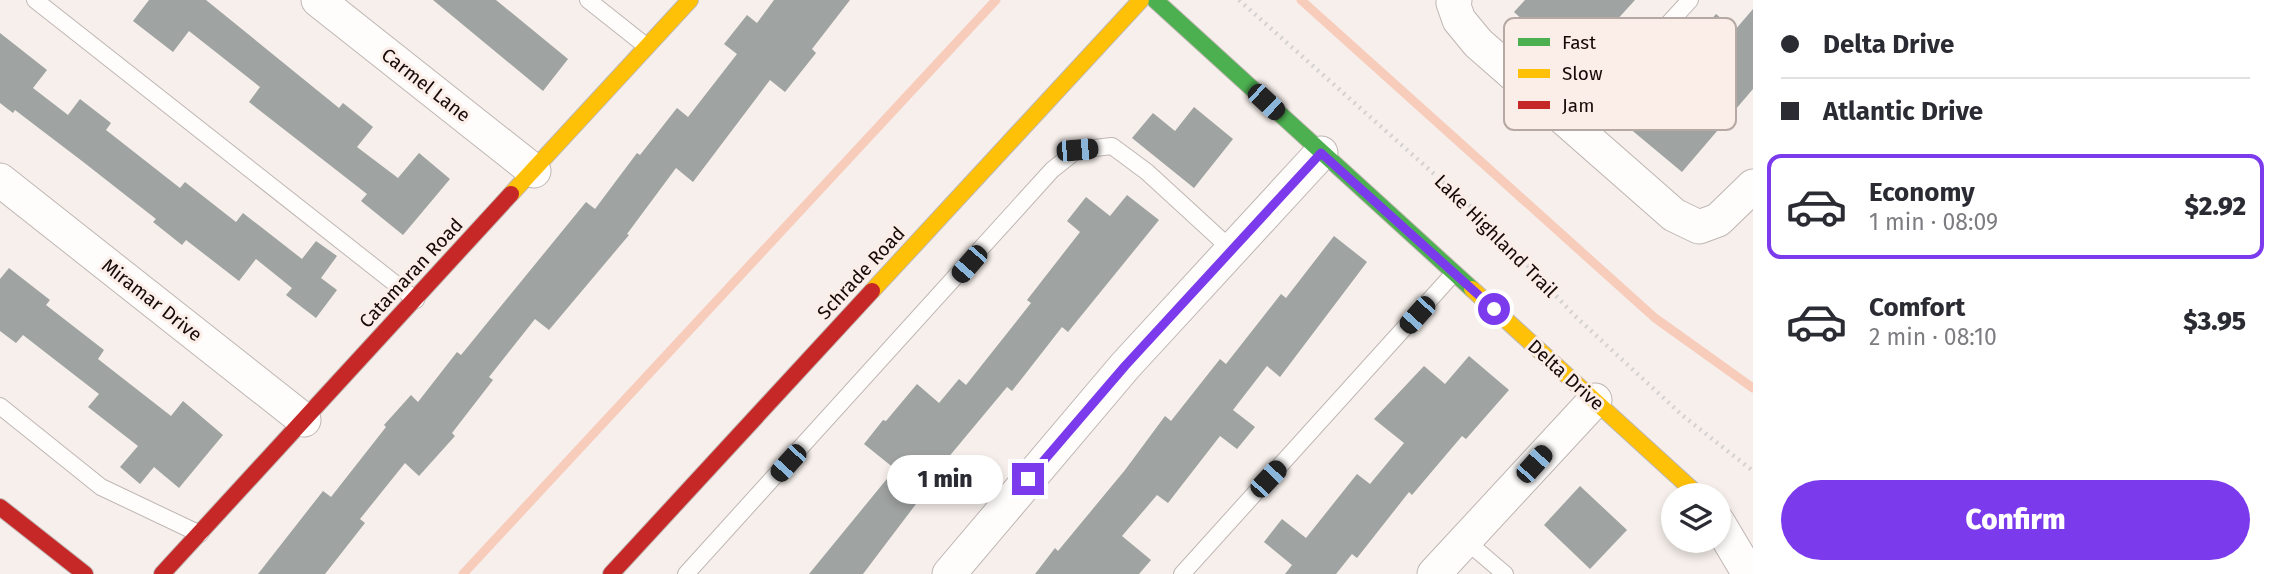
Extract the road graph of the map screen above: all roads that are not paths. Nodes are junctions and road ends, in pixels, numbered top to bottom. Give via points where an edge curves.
1 (35, 0) edge
2 (318, 0) edge
3 (588, 0) edge
4 (690, 0) edge
5 (1141, 0) edge
6 (1155, 0) edge
7 (1455, 0) edge
8 (1690, 0) edge
9 (1674, 18) edge
10 (647, 47) junction
11 (1504, 66) edge
12 (1575, 130) edge
13 (1321, 153) junction
14 (534, 171) junction
15 (0, 180) edge
16 (1748, 191) edge
17 (1232, 250) junction
18 (1454, 273) junction
19 (416, 300) junction
20 (1595, 400) junction
21 (0, 406) edge
22 (304, 421) junction
23 (1685, 483) edge
24 (0, 506) edge
25 (200, 534) junction
26 (1465, 540) junction
27 (1731, 544) edge
28 (85, 574) edge
29 (162, 574) edge
30 (611, 574) edge
31 (686, 574) edge
32 (949, 574) edge
33 (1182, 574) edge
34 (1434, 574) edge
35 (1505, 574) edge
36 (1749, 574) edge

1 - 19 lane
2 - 14 street, Carmel Lane
3 - 10 lane
4 - 10 street, Catamaran Road
5 - 30 street, Schrade Road
6 - 13 street, Delta Drive
7 - 11 street via 1459,20
8 - 9 lane
10 - 14 street, Catamaran Road
12 - 16 street via 1643,191 1699,227 1718,220
13 - 17 street
13 - 18 street, Delta Drive
14 - 19 street, Catamaran Road
15 - 22 street, Miramar Drive
17 - 31 lane via 1112,146 1077,150 1052,170
17 - 32 street via 1125,366
18 - 20 street, Delta Drive
18 - 33 lane
19 - 22 street, Catamaran Road
20 - 23 street, Delta Drive
20 - 26 street
21 - 25 lane via 101,487
22 - 25 street, Catamaran Road
24 - 28 street
25 - 29 street, Catamaran Road
26 - 34 street
26 - 35 lane
27 - 36 street

